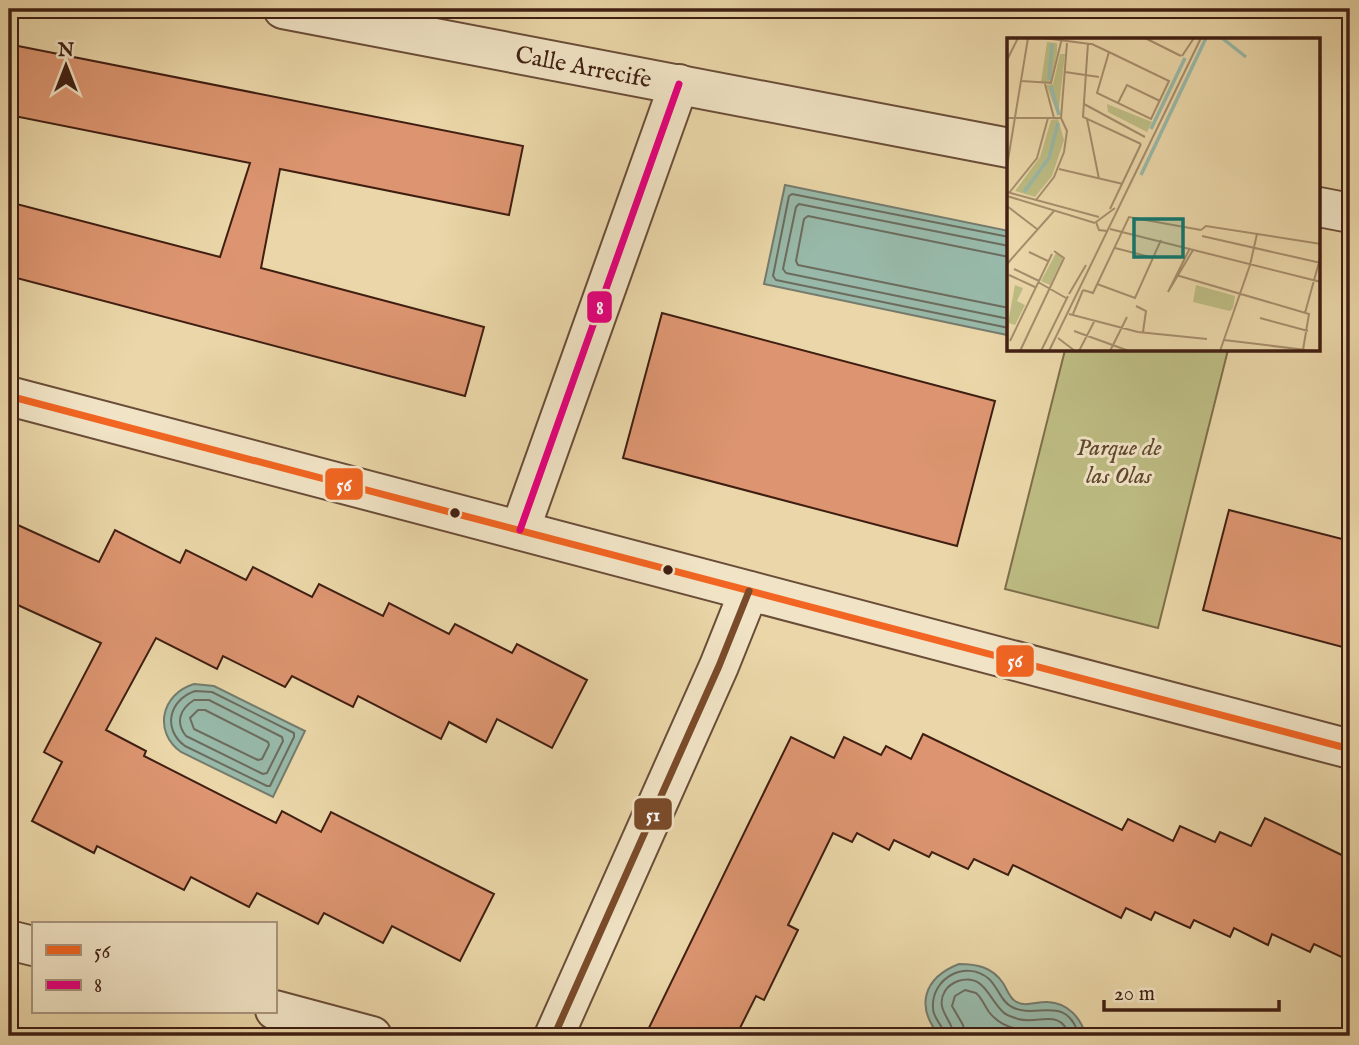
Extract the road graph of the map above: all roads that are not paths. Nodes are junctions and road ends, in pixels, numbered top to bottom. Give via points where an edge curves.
1 (283, 9) edge
2 (679, 84) junction
3 (1007, 148) edge
4 (1320, 207) edge
5 (1350, 213) edge
6 (9, 396) edge
7 (520, 530) junction
8 (749, 591) junction
9 (1350, 748) edge
10 (9, 940) edge
11 (32, 946) edge
12 (276, 1010) edge
13 (372, 1036) edge
14 (554, 1036) edge

1 - 2 street, Calle Arrecife
2 - 3 street, Calle Arrecife
2 - 7 street
4 - 5 street
6 - 7 street
7 - 8 street
8 - 9 street
8 - 14 street
10 - 11 street
12 - 13 street

